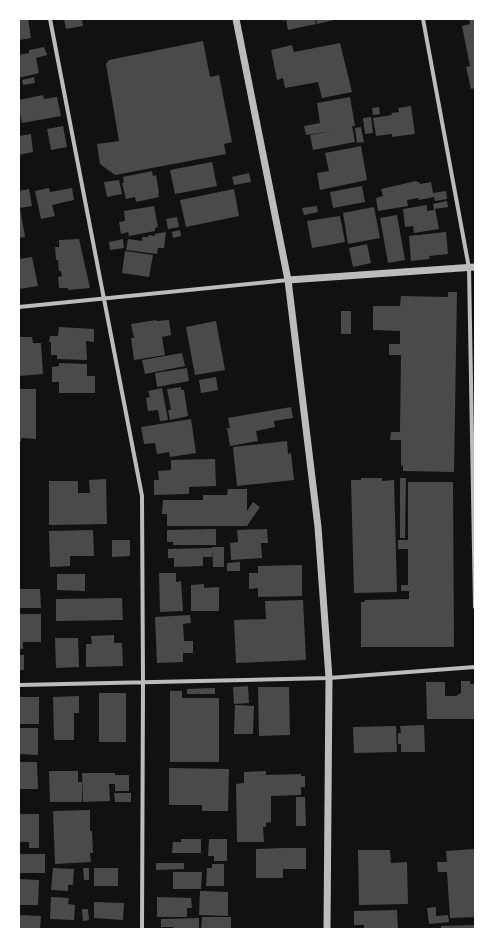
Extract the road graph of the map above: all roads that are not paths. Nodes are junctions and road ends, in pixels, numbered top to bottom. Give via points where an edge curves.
1 (50, 19) edge
2 (236, 19) edge
3 (423, 19) edge
4 (472, 267) edge
5 (288, 280) junction
6 (104, 298) junction
7 (19, 307) edge
8 (475, 608) edge
9 (475, 667) edge
10 (328, 678) junction
11 (143, 682) junction
12 (19, 685) edge
13 (142, 929) edge
14 (327, 929) edge

1 - 6 street
2 - 5 street
3 - 4 street
4 - 5 street
4 - 8 street
5 - 6 street
5 - 10 street via 318,527
6 - 7 street
6 - 11 street via 142,496
9 - 10 street
10 - 11 street
10 - 14 street
11 - 12 street
11 - 13 street

